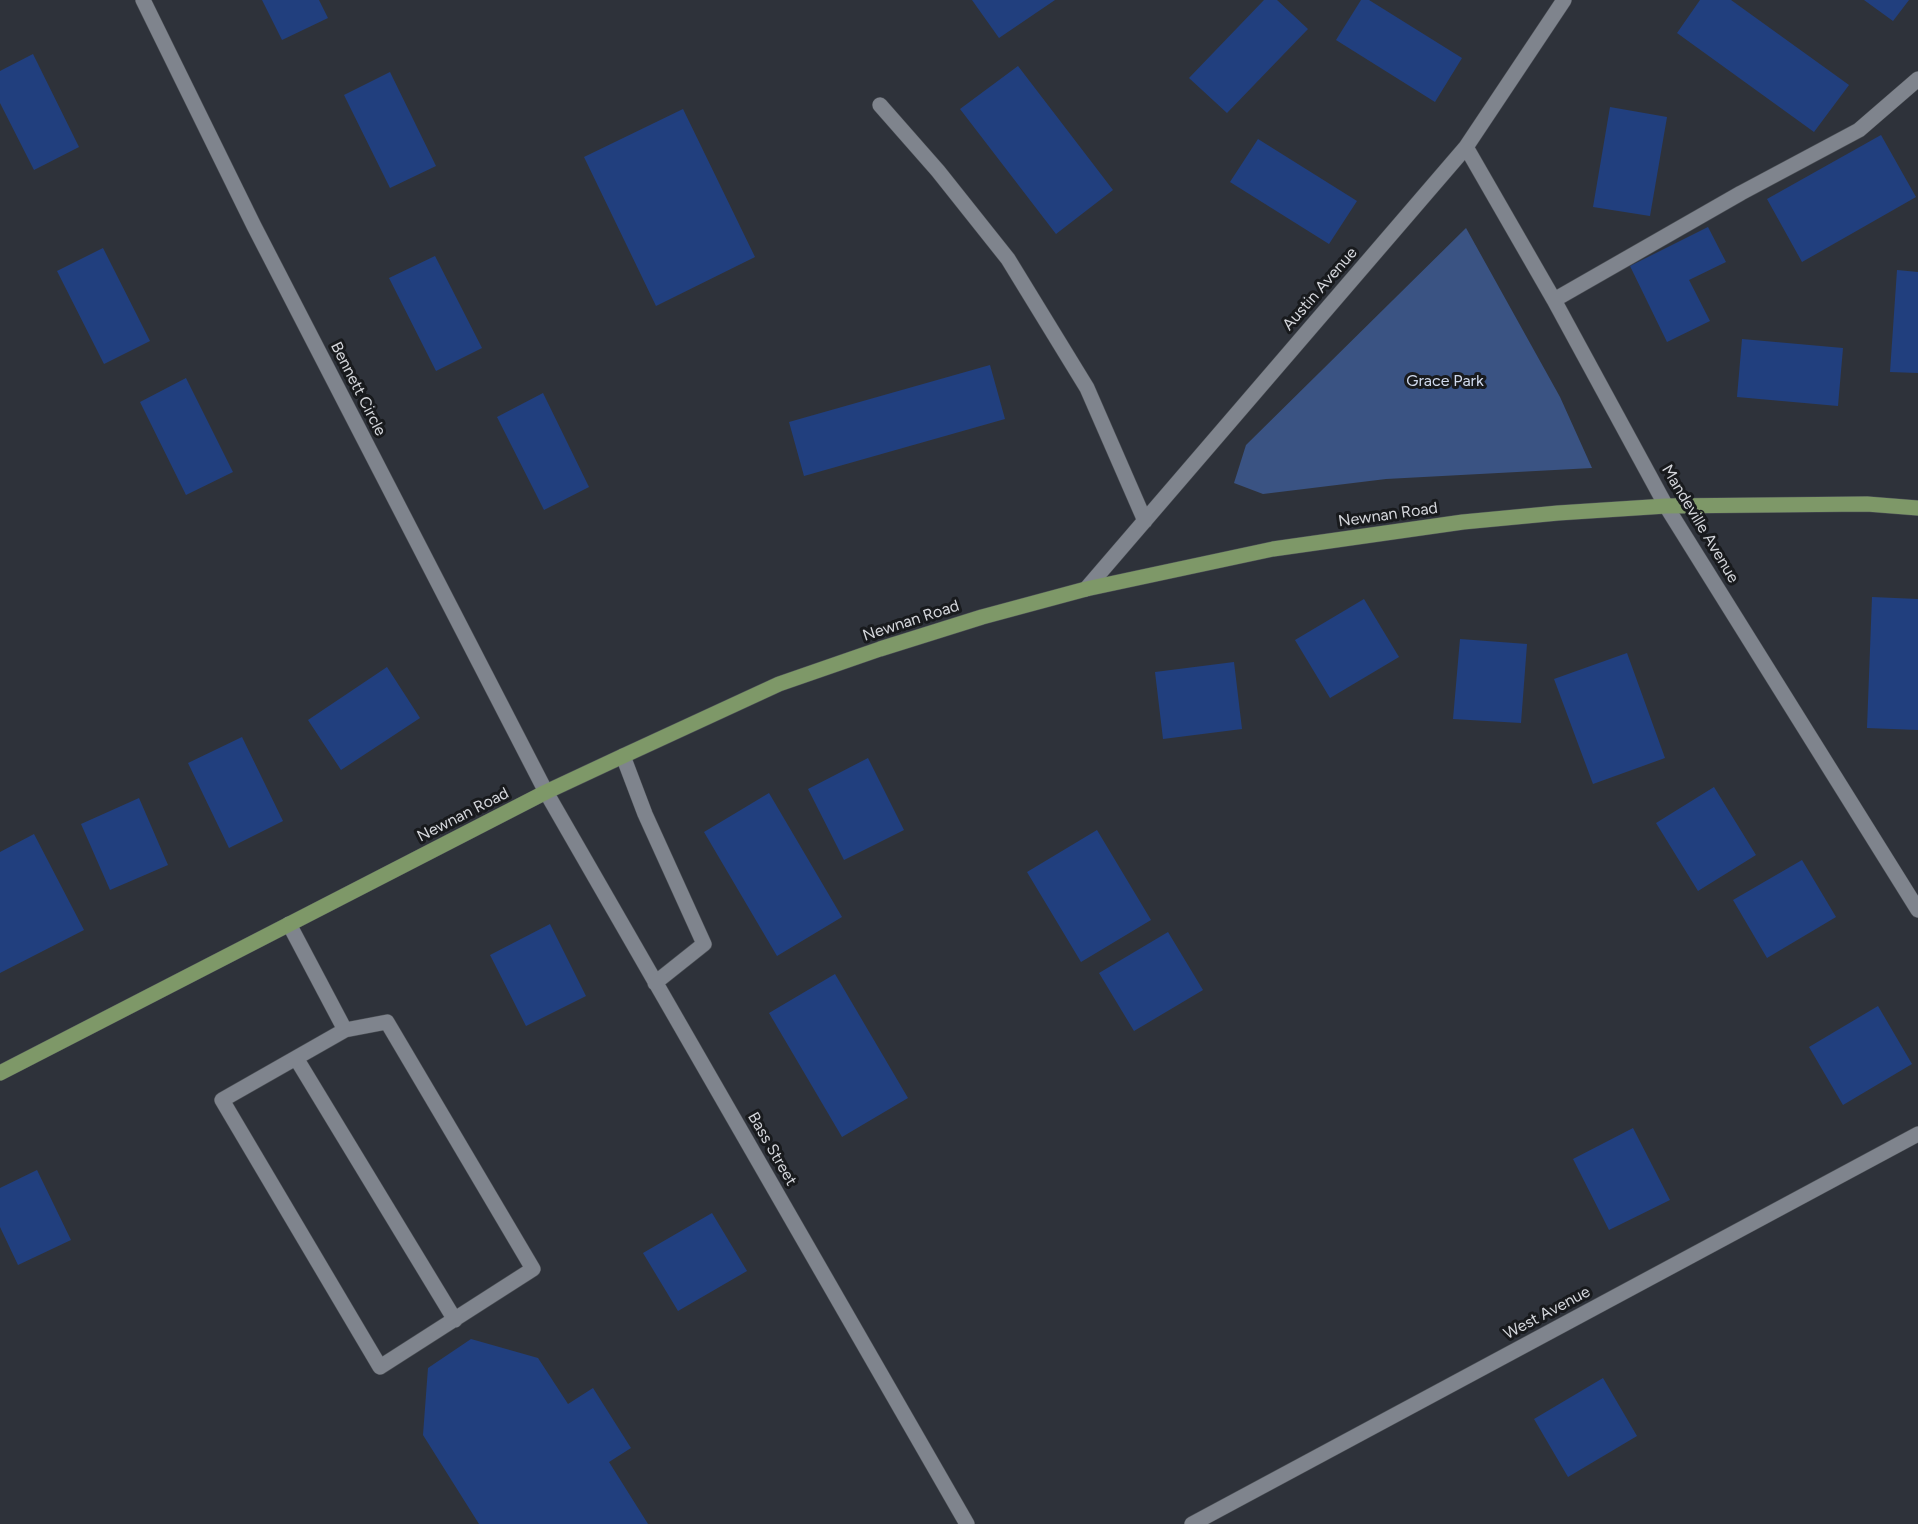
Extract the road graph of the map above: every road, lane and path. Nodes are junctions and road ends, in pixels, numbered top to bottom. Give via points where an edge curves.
1 (143, 0) edge
2 (1564, 0) edge
3 (1918, 79) edge
4 (880, 105) dead end
5 (1466, 147) junction
6 (1554, 300) junction
7 (1666, 506) junction
8 (1918, 508) edge
9 (1145, 520) junction
10 (1086, 589) junction
11 (623, 756) junction
12 (546, 792) junction
13 (1918, 910) edge
14 (289, 924) junction
15 (655, 983) junction
16 (345, 1030) junction
17 (296, 1058) junction
18 (0, 1073) edge
19 (1918, 1134) edge
20 (455, 1320) junction
21 (967, 1524) edge
22 (1192, 1524) edge

1 - 12 street, Bennett Circle via 254,226
2 - 5 street, Austin Avenue
3 - 6 street via 1859,130
4 - 9 street via 1008,259 1087,387
5 - 6 street, Mandeville Avenue
5 - 9 street, Austin Avenue
6 - 7 street, Mandeville Avenue
7 - 8 main road, Newnan Road via 1867,504
7 - 10 main road, Newnan Road via 1546,514 1368,535 1262,552
7 - 13 street, Mandeville Avenue
9 - 10 street, Austin Avenue
10 - 11 main road, Newnan Road via 880,648 779,684
11 - 12 main road, Newnan Road
11 - 15 street via 704,944
12 - 14 main road, Newnan Road
12 - 15 street, Bass Street
14 - 16 street
14 - 18 main road, Newnan Road
15 - 21 street, Bass Street
16 - 17 street
16 - 20 street via 387,1022 533,1269
17 - 20 street
17 - 20 street via 222,1100 381,1367
19 - 22 street, West Avenue

